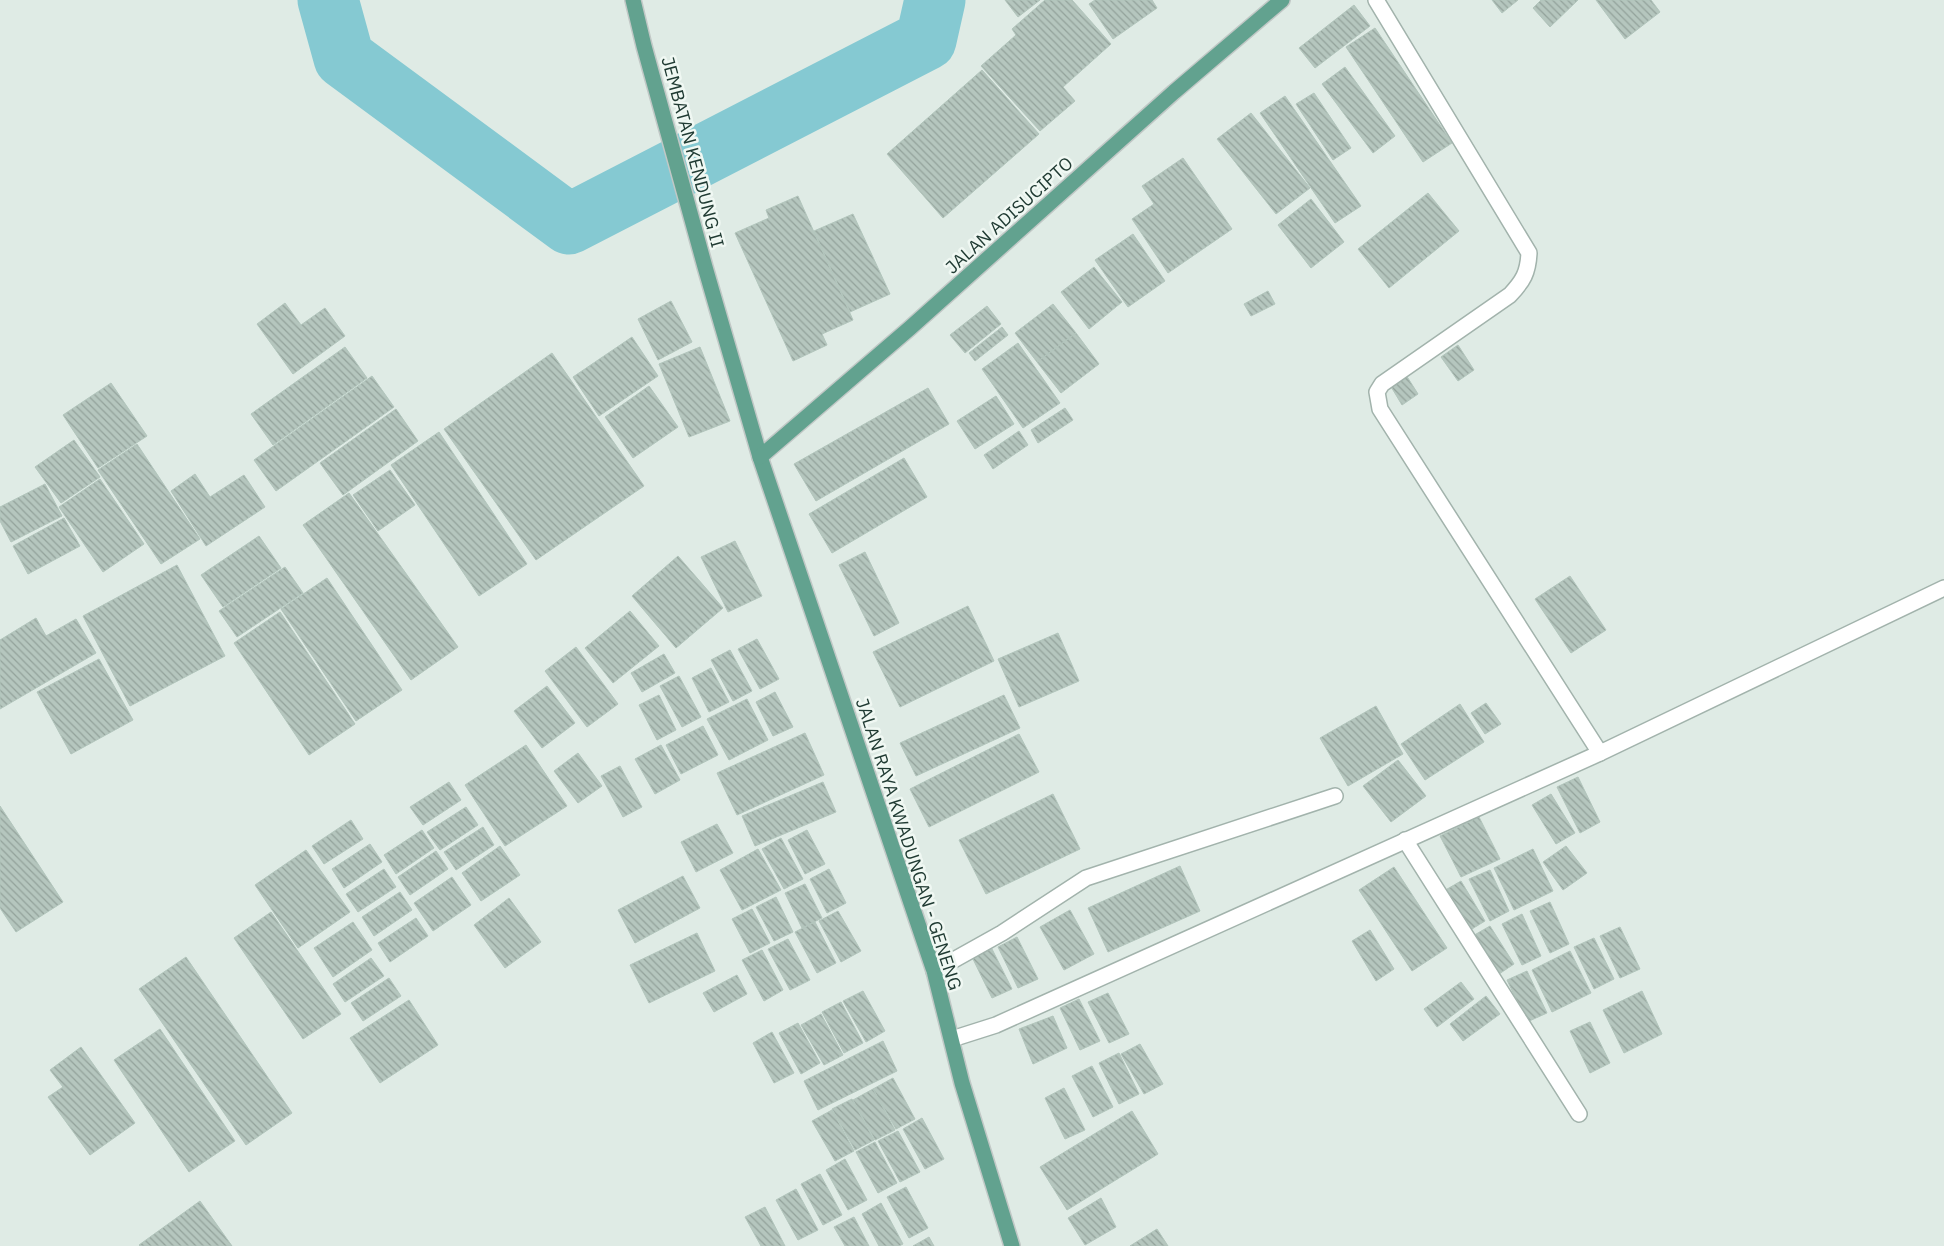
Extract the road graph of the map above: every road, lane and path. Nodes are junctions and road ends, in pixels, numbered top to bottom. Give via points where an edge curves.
1 (633, 0) edge
2 (1282, 0) edge
3 (1376, 0) edge
4 (760, 457) junction
5 (1944, 588) edge
6 (1600, 753) junction
7 (1335, 796) dead end
8 (1405, 840) junction
9 (934, 971) junction
10 (952, 1039) junction
11 (1579, 1114) dead end
12 (1012, 1246) edge

1 - 4 main road, JEMBATAN KENDUNG II
2 - 4 main road, JALAN ADISUCIPTO
3 - 6 street via 1530,254 1523,282 1510,295 1382,384 1377,392 1380,408
4 - 9 main road, JALAN RAYA KWADUNGAN - GENENG
5 - 6 street
6 - 8 street
7 - 9 street via 1086,878 1002,933
8 - 10 street via 996,1025
8 - 11 street
9 - 10 main road, JALAN RAYA KWADUNGAN - GENENG
10 - 12 main road, JALAN RAYA KWADUNGAN - GENENG via 962,1083

